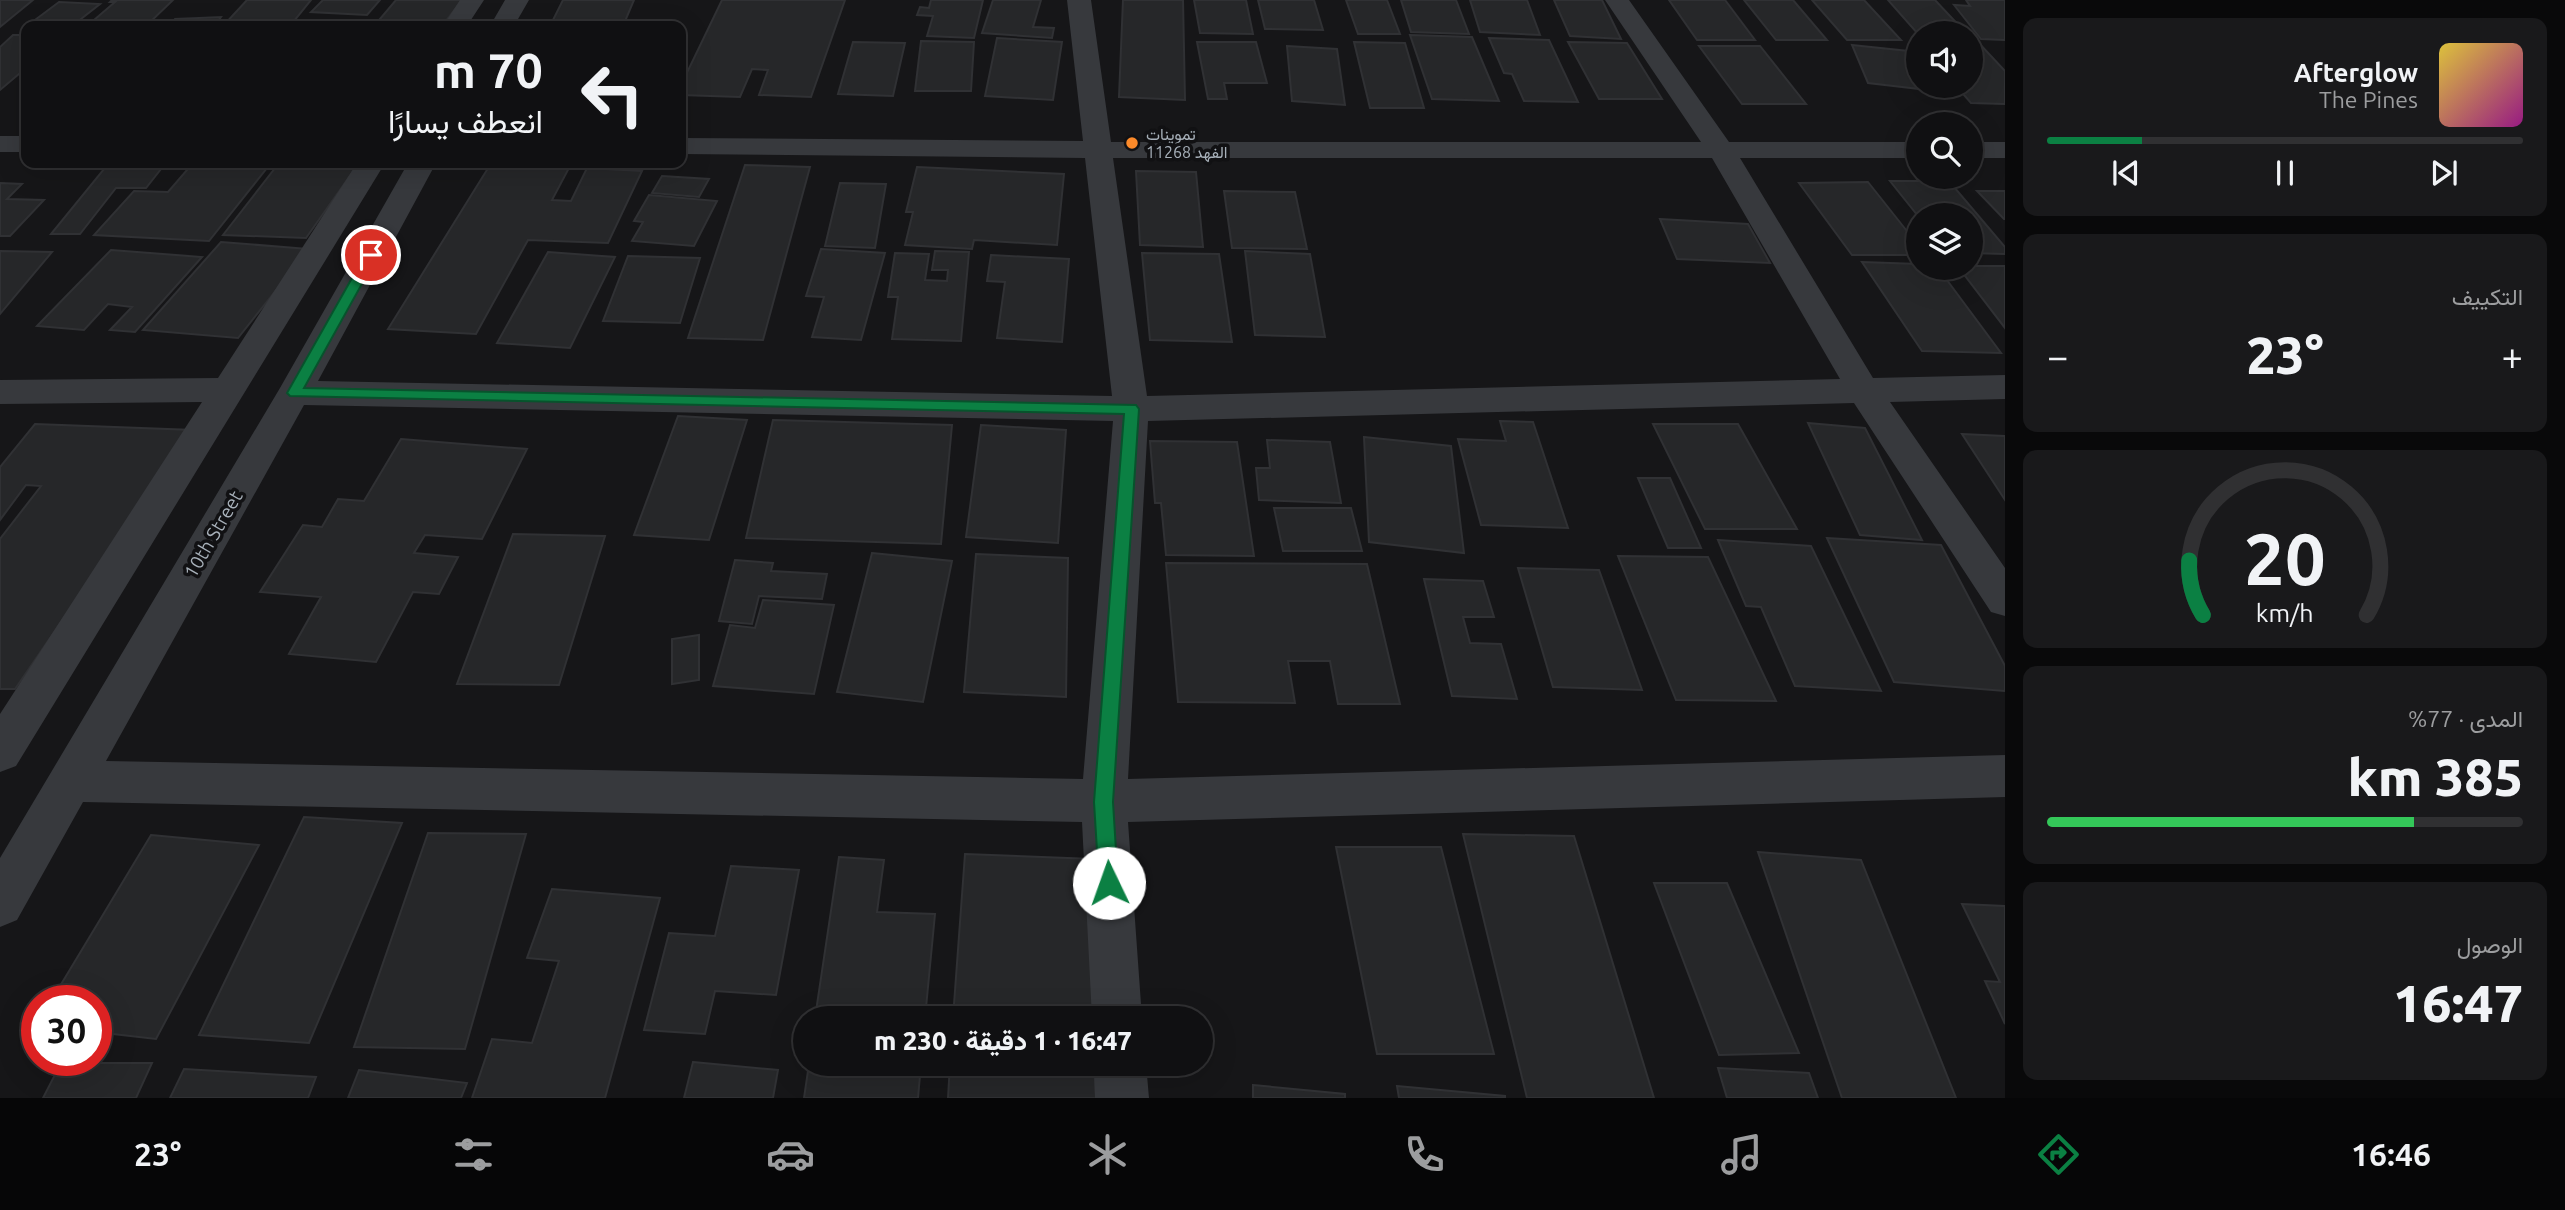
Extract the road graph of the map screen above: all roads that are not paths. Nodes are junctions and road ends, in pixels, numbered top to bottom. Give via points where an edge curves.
1 (472, 0) edge
2 (517, 0) edge
3 (1079, 0) edge
4 (1617, 0) edge
5 (458, 21) edge
6 (505, 21) edge
7 (0, 144) edge
8 (21, 144) edge
9 (686, 146) edge
10 (1100, 150) junction
11 (1721, 150) junction
12 (1906, 150) edge
13 (1983, 150) edge
14 (2005, 150) edge
15 (367, 168) edge
16 (419, 168) edge
17 (2005, 387) edge
18 (1862, 388) junction
19 (227, 390) junction
20 (0, 392) edge
21 (295, 393) junction
22 (1131, 409) junction
23 (2005, 600) edge
24 (0, 752) edge
25 (2005, 776) edge
26 (72, 781) junction
27 (1104, 802) junction
28 (0, 903) edge
29 (1116, 1006) edge
30 (1121, 1076) edge
31 (1122, 1098) edge

1 - 5 street
2 - 6 street
3 - 10 street
4 - 11 street
7 - 8 street
9 - 10 street
10 - 11 street
10 - 22 street
11 - 12 street
11 - 18 street
13 - 14 street
15 - 19 street
16 - 21 street, 10th Street
17 - 18 street
18 - 22 street
18 - 23 street
19 - 20 street
19 - 24 street
21 - 22 street
21 - 26 street, 10th Street
22 - 27 street
25 - 27 street
26 - 27 street
26 - 28 street, 10th Street
27 - 29 street
30 - 31 street

